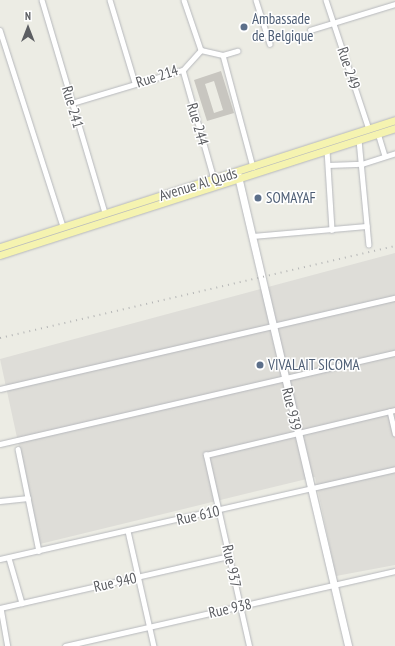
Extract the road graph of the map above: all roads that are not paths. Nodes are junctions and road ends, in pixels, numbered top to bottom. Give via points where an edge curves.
1 (42, 0) edge
2 (110, 0) edge
3 (184, 0) edge
4 (256, 0) edge
5 (326, 0) edge
6 (395, 4) edge
7 (334, 23) junction
8 (0, 30) edge
9 (310, 30) dead end
10 (270, 44) dead end
11 (201, 50) junction
12 (237, 51) dead end
13 (223, 55) junction
14 (182, 70) junction
15 (135, 83) junction
16 (72, 103) junction
17 (395, 120) edge
18 (395, 128) edge
19 (373, 133) junction
20 (359, 140) junction
21 (327, 150) junction
22 (395, 152) edge
23 (385, 156) junction
24 (362, 164) junction
25 (328, 165) junction
26 (253, 167) junction
27 (237, 175) junction
28 (214, 179) junction
29 (105, 213) junction
30 (64, 226) junction
31 (367, 226) junction
32 (332, 230) junction
33 (252, 236) junction
34 (369, 245) dead end
35 (0, 247) edge
36 (0, 255) edge
37 (395, 298) edge
38 (273, 326) junction
39 (395, 354) edge
40 (285, 378) junction
41 (0, 389) edge
42 (393, 411) edge
43 (298, 433) junction
44 (395, 433) edge
45 (0, 444) edge
46 (18, 448) dead end
47 (395, 469) edge
48 (311, 488) junction
49 (28, 498) junction
50 (0, 501) edge
51 (220, 509) junction
52 (128, 531) junction
53 (39, 551) junction
54 (229, 556) junction
55 (9, 558) junction
56 (0, 559) edge
57 (395, 571) edge
58 (138, 577) junction
59 (333, 585) junction
60 (22, 603) junction
61 (240, 606) junction
62 (0, 608) edge
63 (150, 627) junction
64 (72, 645) edge
65 (8, 646) edge
66 (65, 646) edge
67 (154, 646) edge
68 (249, 646) edge
69 (348, 646) edge

1 - 16 street, Rue 241
2 - 15 street
3 - 11 street
4 - 10 street
5 - 7 street, Rue 249
6 - 7 street
7 - 9 street
7 - 19 street, Rue 249
8 - 30 street
11 - 13 street
11 - 14 street, Rue 214
12 - 13 street
13 - 26 street
14 - 15 street, Rue 214
14 - 28 street, Rue 244
15 - 16 street, Rue 214
16 - 29 street, Rue 241
17 - 19 main road, Avenue Al Quds
18 - 19 main road, Avenue Al Quds
19 - 20 main road, Avenue Al Quds
19 - 23 street, Rue 249
19 - 26 main road, Avenue Al Quds
20 - 21 main road, Avenue Al Quds
20 - 24 street
21 - 25 street
21 - 27 main road, Avenue Al Quds
22 - 23 street
23 - 24 street
24 - 25 street
24 - 31 street
25 - 32 street
26 - 27 main road, Avenue Al Quds
27 - 28 main road, Avenue Al Quds
27 - 33 main road, Rue 939
27 - 36 main road, Avenue Al Quds
28 - 29 main road, Avenue Al Quds
29 - 30 main road, Avenue Al Quds
30 - 35 main road, Avenue Al Quds
31 - 32 street
31 - 34 street
32 - 33 street
33 - 38 main road, Rue 939
37 - 38 street
38 - 40 main road, Rue 939
38 - 41 street
39 - 40 street
40 - 43 main road, Rue 939
40 - 45 street
42 - 43 street
42 - 44 street
43 - 48 main road, Rue 939
43 - 51 street, Rue 937 via 206,455
46 - 49 street
47 - 48 street, Rue 610
48 - 51 street, Rue 610
48 - 59 main road, Rue 939
49 - 50 street
49 - 53 street
51 - 52 street, Rue 610
51 - 54 street, Rue 937
52 - 53 street, Rue 610
52 - 58 street
53 - 55 street, Rue 610
54 - 58 street, Rue 940
54 - 61 street, Rue 937
55 - 56 street, Rue 610
55 - 60 street
57 - 59 street, Rue 938
58 - 60 street, Rue 940
58 - 63 street
59 - 61 street, Rue 938
59 - 69 main road, Rue 939
60 - 62 street, Rue 940
61 - 63 street, Rue 938
61 - 68 street, Rue 937
62 - 65 street
63 - 64 street, Rue 938
63 - 67 street
64 - 66 street, Rue 938

